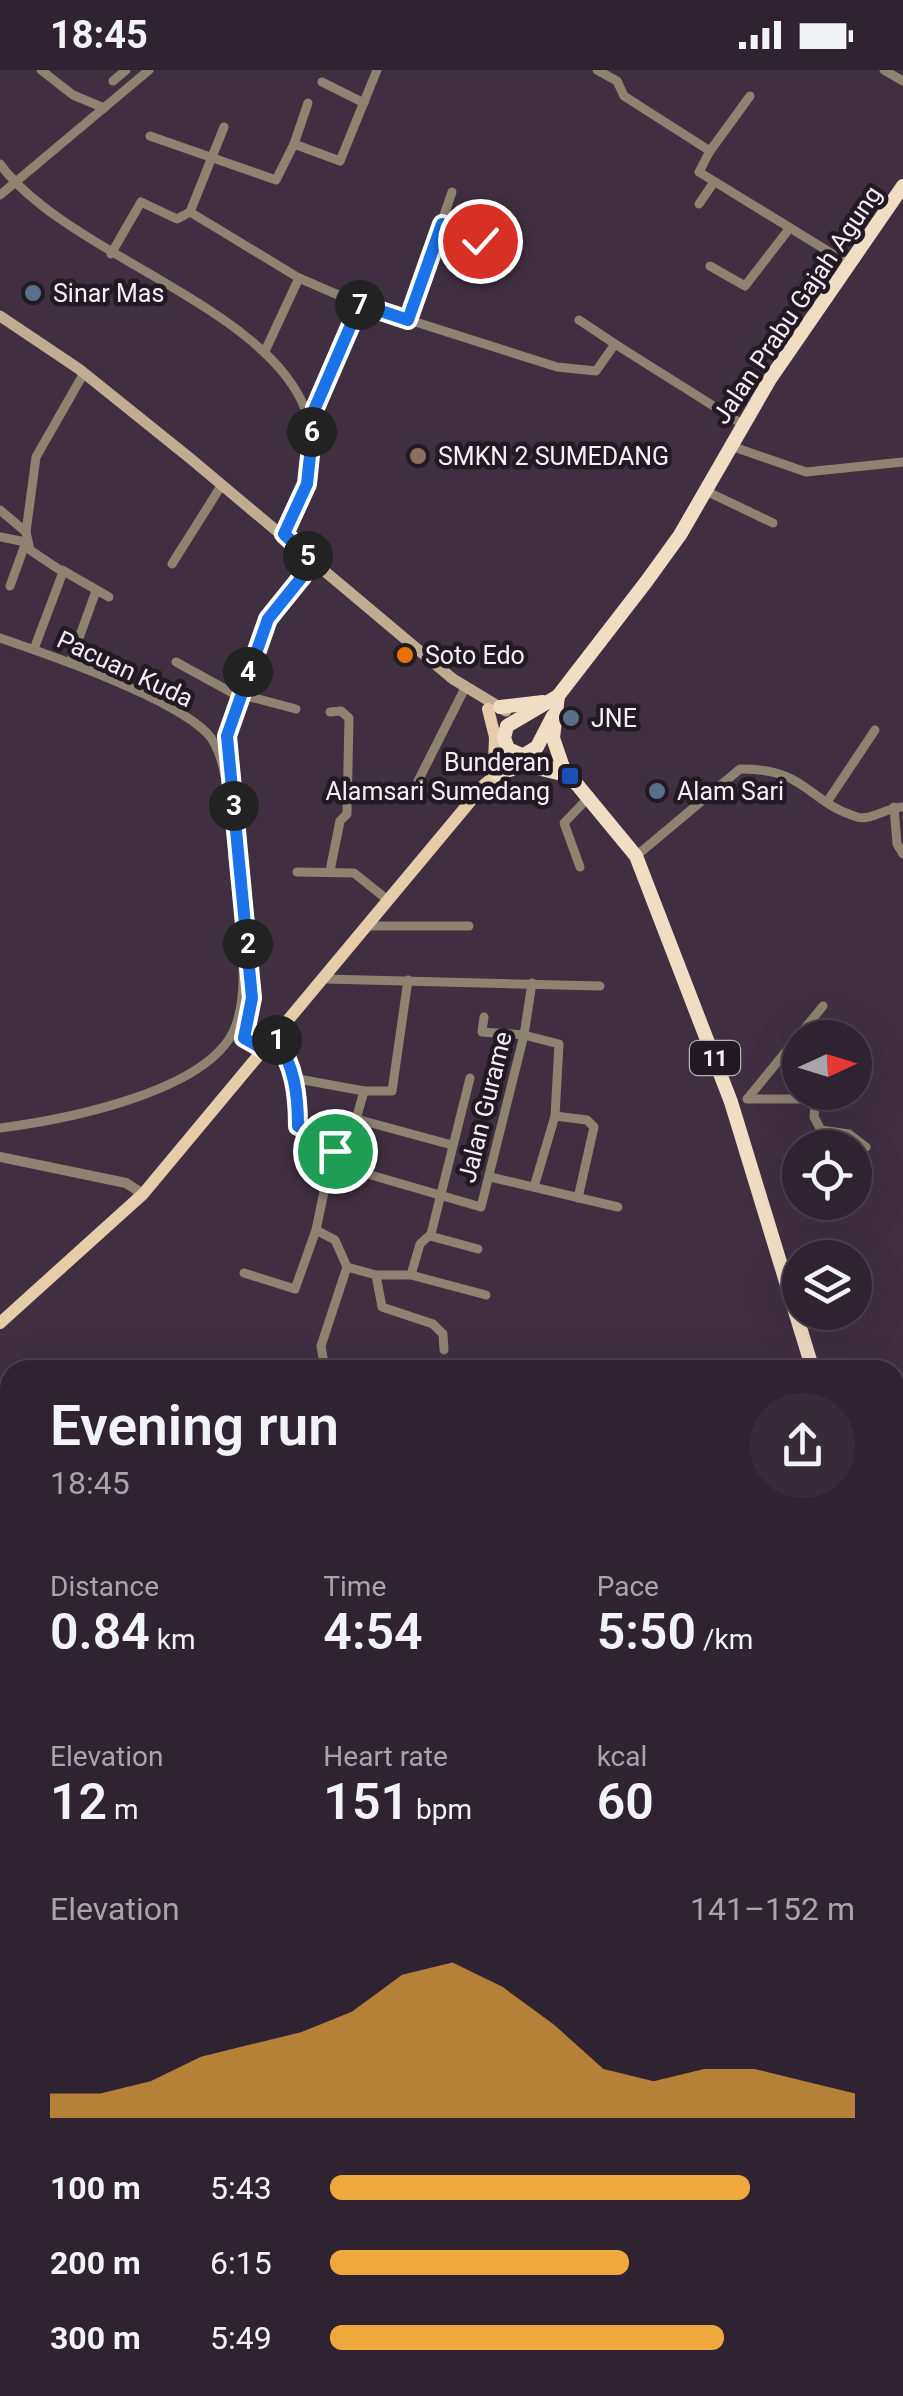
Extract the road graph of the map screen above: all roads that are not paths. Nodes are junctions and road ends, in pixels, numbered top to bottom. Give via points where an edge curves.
1 (41, 70) edge
2 (126, 70) edge
3 (149, 70) edge
4 (378, 70) edge
5 (597, 70) edge
6 (884, 70) edge
7 (113, 81) dead end
8 (903, 81) edge
9 (322, 82) dead end
10 (750, 96) dead end
11 (308, 103) dead end
12 (364, 103) junction
13 (104, 108) junction
14 (224, 127) dead end
15 (150, 136) dead end
16 (294, 144) junction
17 (710, 151) junction
18 (212, 159) junction
19 (0, 164) edge
20 (714, 182) junction
21 (15, 184) junction
22 (903, 186) edge
23 (452, 192) dead end
24 (0, 195) edge
25 (699, 204) dead end
26 (190, 212) junction
27 (442, 224) junction
28 (789, 229) junction
29 (480, 241) dead end
30 (111, 254) junction
31 (849, 264) junction
32 (710, 266) dead end
33 (300, 278) junction
34 (360, 304) junction
35 (0, 316) edge
36 (408, 320) junction
37 (578, 320) dead end
38 (615, 344) junction
39 (266, 349) junction
40 (84, 373) junction
41 (312, 422) junction
42 (742, 424) junction
43 (730, 446) junction
44 (903, 462) edge
45 (221, 486) junction
46 (706, 490) junction
47 (0, 510) edge
48 (773, 522) dead end
49 (284, 534) junction
50 (0, 537) edge
51 (26, 537) junction
52 (314, 562) junction
53 (172, 564) dead end
54 (62, 570) junction
55 (10, 586) dead end
56 (96, 590) junction
57 (109, 597) dead end
58 (0, 638) edge
59 (34, 649) junction
60 (70, 662) junction
61 (176, 662) dead end
62 (465, 688) junction
63 (239, 695) junction
64 (553, 703) junction
65 (494, 708) junction
66 (296, 709) dead end
67 (330, 712) dead end
68 (524, 719) junction
69 (876, 730) dead end
70 (540, 737) junction
71 (504, 738) junction
72 (524, 756) junction
73 (558, 767) junction
74 (496, 769) junction
75 (418, 781) dead end
76 (590, 796) junction
77 (827, 802) junction
78 (898, 807) edge
79 (903, 854) edge
80 (636, 856) junction
81 (580, 868) dead end
82 (330, 871) junction
83 (297, 872) dead end
84 (389, 901) junction
85 (368, 926) junction
86 (469, 926) dead end
87 (326, 979) junction
88 (408, 980) junction
89 (532, 984) junction
90 (600, 986) dead end
91 (822, 1006) dead end
92 (484, 1017) dead end
93 (524, 1035) junction
94 (276, 1038) junction
95 (265, 1050) junction
96 (294, 1078) junction
97 (470, 1078) dead end
98 (364, 1091) junction
99 (739, 1100) junction
100 (555, 1116) junction
101 (0, 1128) edge
102 (821, 1130) edge
103 (452, 1145) junction
104 (0, 1157) edge
105 (333, 1164) junction
106 (490, 1177) junction
107 (534, 1188) junction
108 (143, 1194) junction
109 (441, 1194) junction
110 (578, 1198) junction
111 (618, 1207) dead end
112 (316, 1230) junction
113 (430, 1236) junction
114 (478, 1249) dead end
115 (347, 1267) junction
116 (244, 1273) dead end
117 (376, 1275) junction
118 (411, 1275) junction
119 (486, 1295) dead end
120 (0, 1323) edge
121 (444, 1350) dead end
122 (323, 1360) edge
123 (811, 1360) edge

1 - 13 street
2 - 7 street
3 - 13 street
4 - 12 street
5 - 17 street via 617,82 624,96
6 - 8 street
9 - 12 street
10 - 17 street
11 - 16 street
12 - 16 street via 340,161
13 - 21 street
14 - 18 street
15 - 18 street
16 - 18 street via 276,180
17 - 20 street via 698,169
18 - 26 street
19 - 21 street
20 - 25 street
20 - 28 street
21 - 24 street
21 - 30 street
22 - 31 highway, Jalan Prabu Gajah Agung
23 - 27 street
26 - 30 street via 177,219 142,202
26 - 33 street
27 - 29 street
27 - 36 street
28 - 31 street
28 - 32 street via 746,286
30 - 39 street
31 - 42 highway, Jalan Prabu Gajah Agung
33 - 34 street
33 - 39 street
34 - 36 street
34 - 41 street
35 - 40 main road
36 - 38 street via 587,372 598,370
37 - 38 street
38 - 42 street
39 - 41 street
40 - 45 main road
40 - 51 street via 36,458
41 - 49 street via 307,484
42 - 43 highway, Jalan Prabu Gajah Agung
43 - 44 street via 806,472
43 - 46 highway, Jalan Prabu Gajah Agung
45 - 49 main road
45 - 53 street
46 - 48 street
46 - 64 highway, Jalan Prabu Gajah Agung via 658,566
47 - 51 street
49 - 52 main road
50 - 51 street
51 - 54 street via 34,554
51 - 55 street
52 - 62 main road
52 - 63 street via 268,619
54 - 56 street
54 - 59 street
56 - 57 street
56 - 60 street
58 - 59 street, Pacuan Kuda
59 - 60 street, Pacuan Kuda
60 - 101 street, Pacuan Kuda via 184,716 216,744 233,852 241,1000 228,1042 202,1066 100,1108
61 - 63 street
62 - 65 main road
62 - 75 street
63 - 66 street
63 - 95 street via 226,739 252,998 244,1033
64 - 65 highway
64 - 68 highway
64 - 70 highway
64 - 73 highway
65 - 68 main road
65 - 71 main road
65 - 74 main road
67 - 82 street via 349,718 351,763 347,814
68 - 70 highway, 11
68 - 71 highway via 508,726
69 - 77 street
70 - 72 highway
70 - 73 highway, 11
71 - 72 highway, 11 via 508,749
71 - 74 main road
72 - 73 highway, 11
72 - 74 main road
73 - 74 highway
73 - 76 highway, 11
74 - 84 main road
76 - 80 highway, 11
76 - 81 street via 564,823
77 - 78 street via 859,818
77 - 80 street via 790,776 740,768
78 - 79 street
80 - 99 highway, 11
82 - 83 street
82 - 84 street via 354,873
84 - 85 main road
85 - 86 street
85 - 87 main road
87 - 88 street
87 - 94 main road
88 - 89 street
88 - 98 street via 392,1091
89 - 90 street
89 - 93 street, Jalan Gurame
91 - 99 street
92 - 93 street via 482,1032
93 - 100 street via 559,1044
93 - 106 street, Jalan Gurame
94 - 95 main road
94 - 96 street
95 - 108 main road
96 - 98 street
96 - 105 street via 298,1126 334,1144
97 - 103 street
98 - 103 street via 360,1120
99 - 102 street via 805,1099 815,1106
99 - 123 highway, 11
100 - 107 street
100 - 110 street via 594,1127
103 - 109 street
104 - 108 street via 126,1183
105 - 109 street, Jalan Gurame
105 - 112 street
106 - 107 street
106 - 109 street, Jalan Gurame via 481,1207
107 - 110 street
108 - 120 main road
109 - 113 street
110 - 111 street
112 - 115 street via 335,1240
112 - 116 street via 295,1289
113 - 114 street
113 - 118 street via 420,1244
115 - 117 street
115 - 122 street via 321,1346
117 - 118 street
117 - 121 street via 382,1306 433,1324
118 - 119 street

